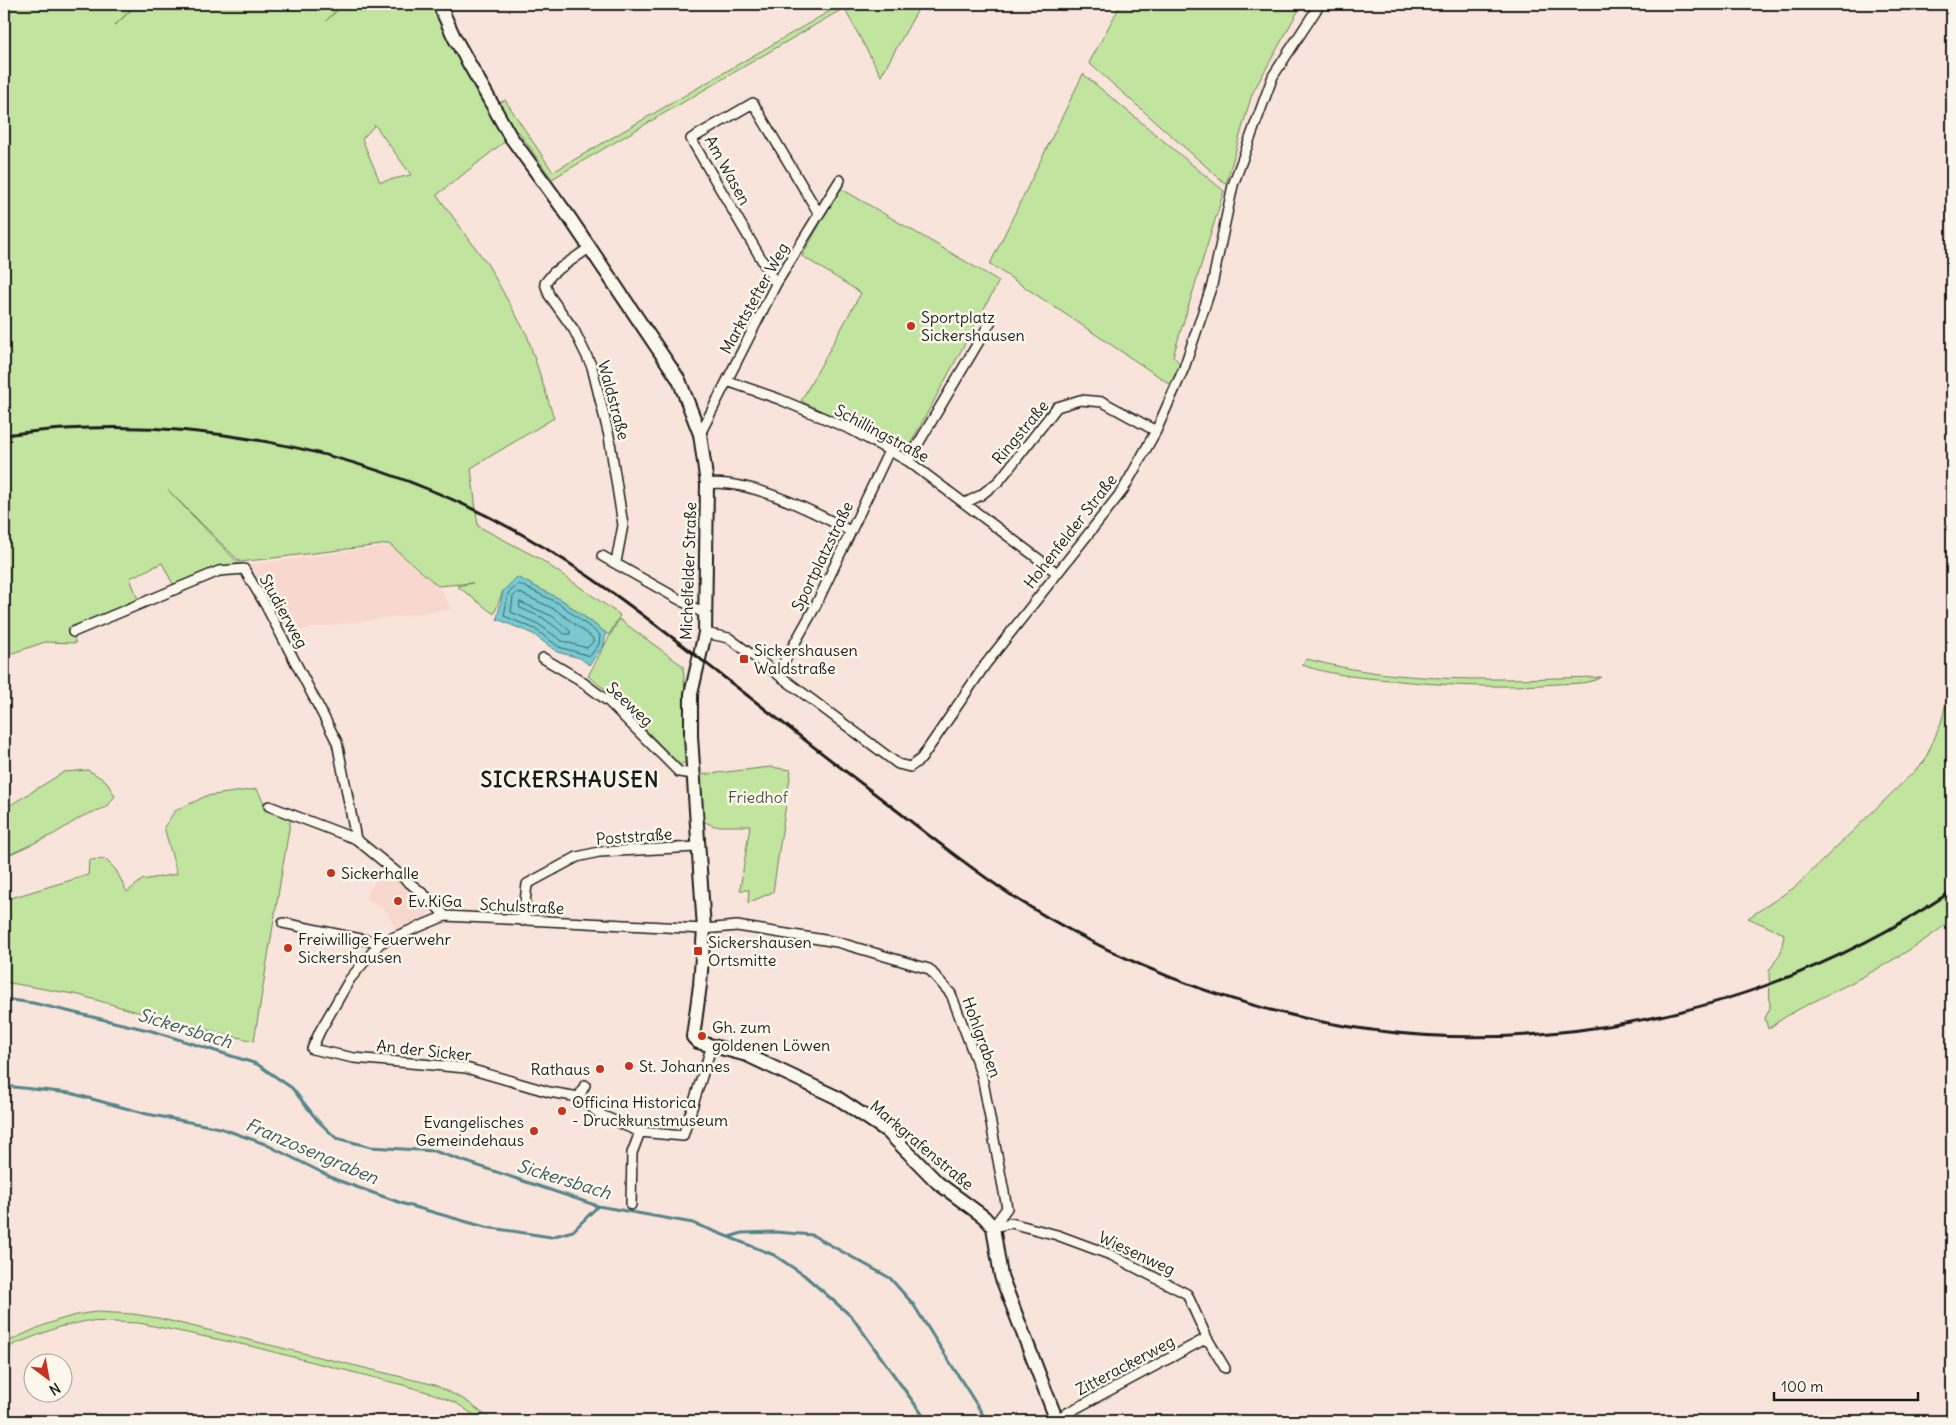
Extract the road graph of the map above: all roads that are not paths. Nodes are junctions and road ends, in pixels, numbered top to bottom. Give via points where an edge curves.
1 (440, 4) edge
2 (1320, 4) edge
3 (840, 180) dead end
4 (819, 214) junction
5 (589, 248) junction
6 (776, 284) junction
7 (991, 322) dead end
8 (727, 381) junction
9 (1156, 431) junction
10 (700, 434) junction
11 (889, 451) junction
12 (908, 461) junction
13 (707, 484) junction
14 (967, 502) junction
15 (850, 531) junction
16 (602, 556) dead end
17 (616, 562) junction
18 (1056, 572) junction
19 (705, 614) junction
20 (73, 632) dead end
21 (705, 633) junction
22 (543, 658) dead end
23 (778, 673) junction
24 (693, 774) junction
25 (269, 806) dead end
26 (356, 839) junction
27 (697, 847) junction
28 (445, 916) junction
29 (523, 921) junction
30 (283, 923) dead end
31 (704, 929) junction
32 (380, 943) junction
33 (693, 1036) joint
34 (712, 1046) junction
35 (312, 1049) joint
36 (585, 1085) dead end
37 (579, 1096) junction
38 (640, 1132) junction
39 (631, 1204) dead end
40 (993, 1227) junction
41 (1207, 1338) junction
42 (1225, 1368) dead end
43 (1056, 1420) edge

1 - 5 street, Michelfelder Straße via 454,37 510,136
2 - 9 street, Hohenfelder Straße via 1273,76 1233,185 1212,285 1184,368
3 - 4 street, Marktstefter Weg
4 - 6 street, Marktstefter Weg
4 - 6 street, Am Wasen via 753,103 691,139
5 - 10 street, Michelfelder Straße via 679,380
5 - 17 street, Waldstraße via 553,273 545,283 592,367 609,436 623,525
6 - 8 street, Marktstefter Weg
7 - 12 street
8 - 10 street, Marktstefter Weg
8 - 11 street, Schillingstraße via 852,430
9 - 14 street, Ringstraße via 1103,402 1080,400 1057,407 999,480
9 - 18 street, Hohenfelder Straße via 1123,490
10 - 13 street, Michelfelder Straße
11 - 12 street, Schillingstraße
11 - 15 street, Sportplatzstraße
12 - 14 street, Schillingstraße
13 - 15 street via 733,484 812,511
13 - 19 street, Michelfelder Straße
14 - 18 street, Schillingstraße
15 - 23 street, Sportplatzstraße via 816,607
16 - 17 street
17 - 19 street
18 - 23 street, Hohenfelder Straße via 985,665 921,760 910,767 898,764
19 - 21 street, Michelfelder Straße
20 - 26 street, Studierweg via 219,571 244,569 337,742
21 - 23 street, Hohenfelder Straße via 730,638
21 - 24 street, Michelfelder Straße via 691,694
22 - 24 street, Seeweg via 609,702 679,772
24 - 27 street, Michelfelder Straße
25 - 26 street
26 - 28 street via 423,893
27 - 29 street, Poststraße via 599,852 577,857 527,884
27 - 31 street, Michelfelder Straße
28 - 29 street, Schulstraße
28 - 32 street, Schulstraße
29 - 31 street, Schulstraße
30 - 32 street
31 - 33 street, Michelfelder Straße
31 - 40 street, Hohlgraben via 737,926 837,942 929,969 951,994 982,1076 1007,1208
32 - 35 street, Schulstraße via 350,979
33 - 34 street, Markgrafenstraße via 698,1042
34 - 38 street via 683,1136
34 - 40 street, Markgrafenstraße via 747,1055 836,1097 887,1132 938,1183
35 - 37 street, An der Sicker via 354,1058 466,1068 549,1092
36 - 37 street
37 - 38 street via 601,1115
38 - 39 street via 632,1153
40 - 41 street, Wiesenweg via 1011,1223 1057,1235 1111,1255 1187,1294
40 - 43 street via 1000,1276
41 - 42 street, Wiesenweg
41 - 43 street, Zitterackerweg

